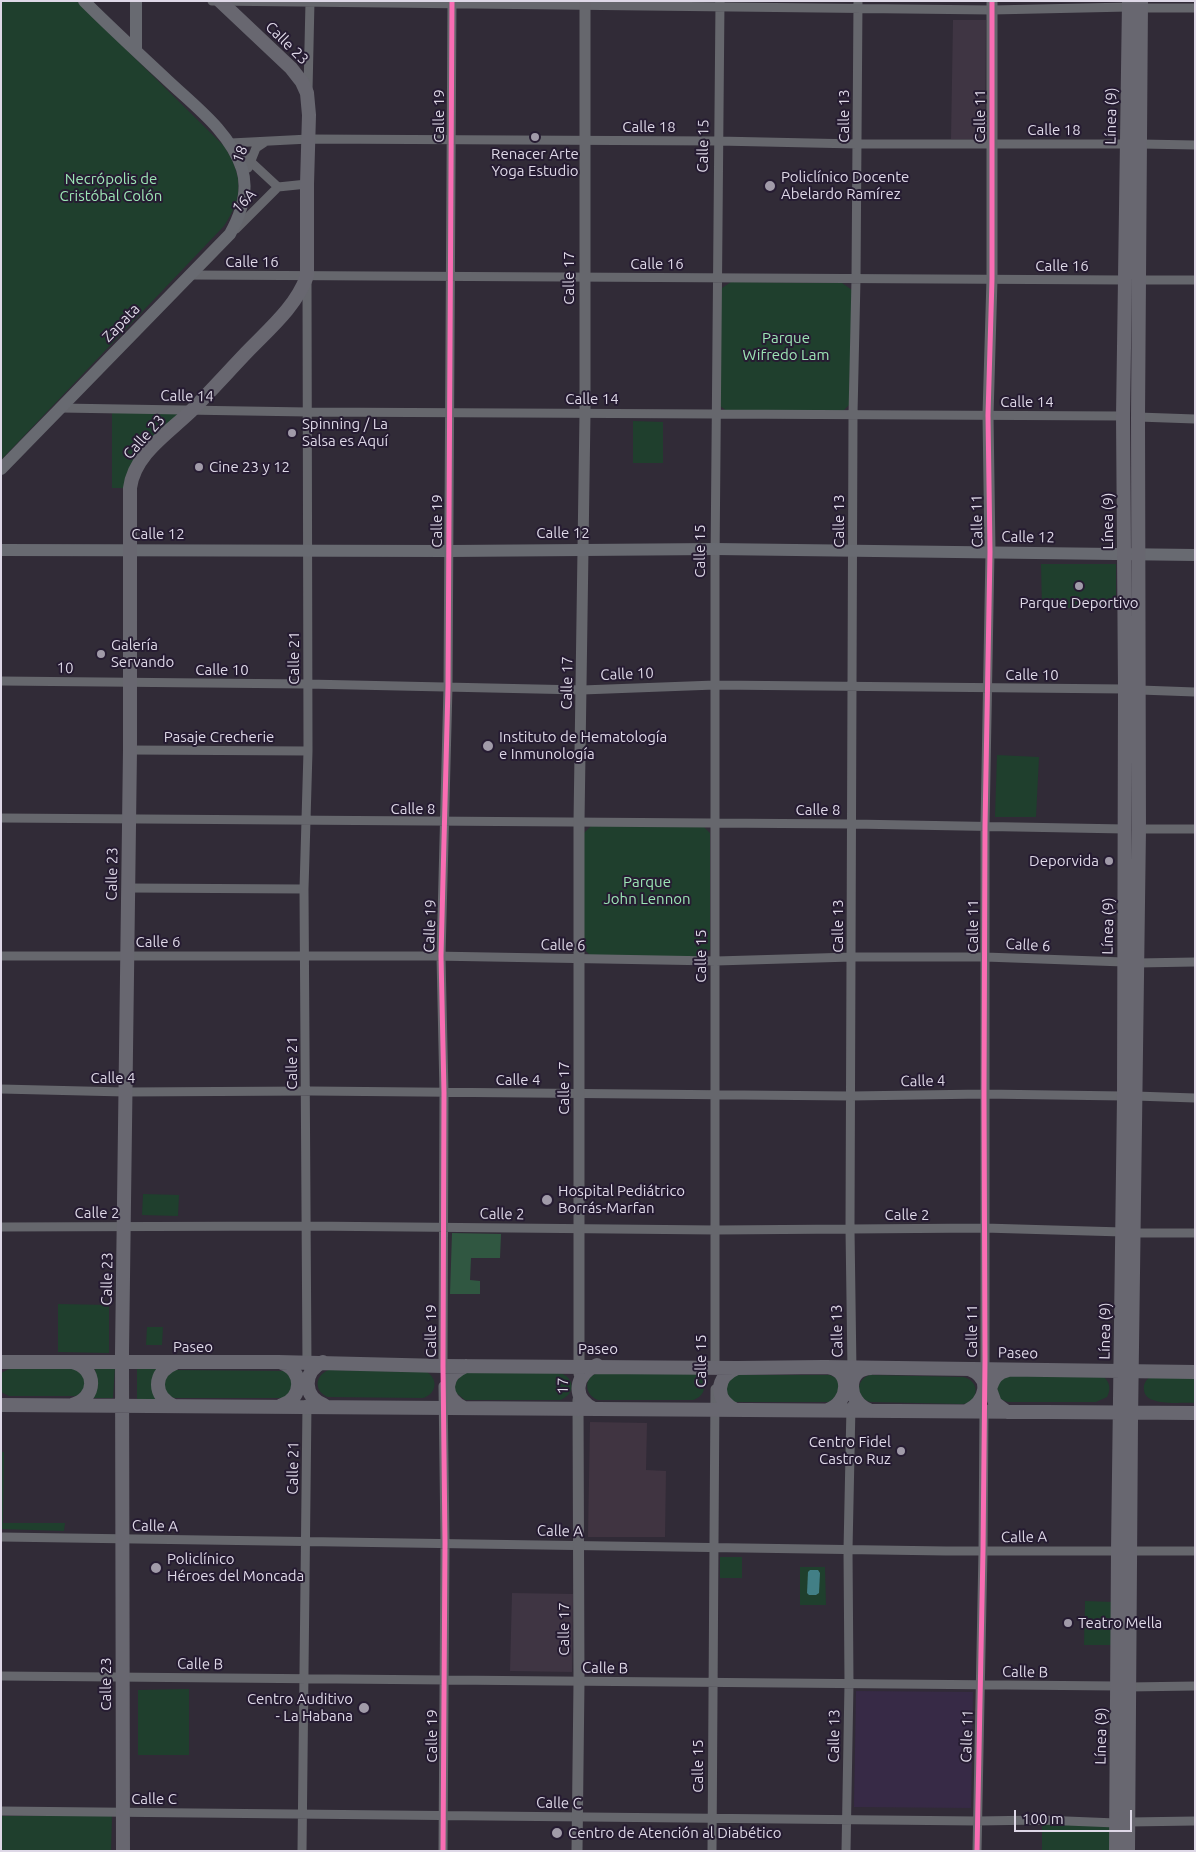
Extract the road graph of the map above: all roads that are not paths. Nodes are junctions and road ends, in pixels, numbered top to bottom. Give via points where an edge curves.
1 (84, 1) edge
2 (136, 1) edge
3 (212, 1) edge
4 (220, 1) edge
5 (310, 2) edge
6 (452, 2) edge
7 (586, 4) edge
8 (720, 4) edge
9 (858, 5) edge
10 (1135, 5) edge
11 (992, 6) edge
12 (1195, 8) edge
13 (136, 51) junction
14 (308, 93) junction
15 (309, 139) junction
16 (267, 141) junction
17 (451, 141) junction
18 (585, 141) junction
19 (718, 141) junction
20 (231, 143) junction
21 (857, 144) junction
22 (992, 144) junction
23 (1127, 144) junction
24 (1141, 144) junction
25 (1195, 145) edge
26 (250, 163) junction
27 (307, 184) junction
28 (245, 186) junction
29 (278, 188) junction
30 (230, 234) junction
31 (189, 275) junction
32 (308, 276) junction
33 (450, 277) junction
34 (584, 277) junction
35 (717, 278) junction
36 (856, 279) junction
37 (992, 279) junction
38 (1132, 280) junction
39 (1195, 280) edge
40 (60, 408) junction
41 (192, 410) junction
42 (308, 412) junction
43 (450, 412) junction
44 (585, 413) junction
45 (716, 413) junction
46 (853, 414) junction
47 (988, 415) junction
48 (1130, 416) junction
49 (1195, 419) edge
50 (1, 469) edge
51 (715, 549) junction
52 (1, 550) edge
53 (129, 550) junction
54 (308, 550) junction
55 (582, 550) junction
56 (449, 551) junction
57 (852, 552) junction
58 (990, 552) junction
59 (1124, 554) junction
60 (1139, 555) junction
61 (1195, 555) edge
62 (1, 682) edge
63 (129, 684) junction
64 (307, 684) junction
65 (716, 685) junction
66 (852, 686) junction
67 (448, 687) junction
68 (988, 689) junction
69 (582, 690) junction
70 (1125, 690) junction
71 (1140, 690) junction
72 (1195, 692) edge
73 (130, 750) junction
74 (308, 751) junction
75 (1, 818) edge
76 (129, 818) junction
77 (307, 820) junction
78 (446, 822) junction
79 (579, 822) junction
80 (716, 824) junction
81 (853, 824) junction
82 (985, 826) junction
83 (1125, 829) junction
84 (1139, 829) junction
85 (1195, 829) edge
86 (128, 888) junction
87 (304, 889) junction
88 (127, 955) junction
89 (1, 956) edge
90 (305, 956) junction
91 (441, 956) junction
92 (852, 957) junction
93 (985, 957) junction
94 (579, 959) junction
95 (716, 961) junction
96 (1130, 962) junction
97 (1195, 962) edge
98 (1, 1089) edge
99 (305, 1091) junction
100 (125, 1092) junction
101 (444, 1093) junction
102 (579, 1094) junction
103 (984, 1094) junction
104 (716, 1095) junction
105 (851, 1096) junction
106 (1130, 1096) junction
107 (1195, 1098) edge
108 (125, 1226) junction
109 (306, 1226) junction
110 (1, 1227) edge
111 (444, 1227) junction
112 (984, 1228) junction
113 (850, 1229) junction
114 (579, 1230) junction
115 (716, 1230) junction
116 (1128, 1233) junction
117 (1195, 1233) edge
118 (70, 1362) junction
119 (122, 1362) junction
120 (278, 1362) junction
121 (323, 1362) junction
122 (3, 1363) edge
123 (175, 1363) junction
124 (308, 1363) junction
125 (427, 1365) junction
126 (579, 1365) junction
127 (596, 1365) junction
128 (443, 1366) junction
129 (466, 1366) junction
130 (708, 1366) junction
131 (823, 1367) junction
132 (852, 1367) junction
133 (874, 1367) junction
134 (737, 1368) junction
135 (969, 1369) junction
136 (985, 1369) junction
137 (1008, 1369) junction
138 (1126, 1371) junction
139 (1195, 1372) edge
140 (307, 1384) junction
141 (443, 1386) junction
142 (578, 1387) junction
143 (716, 1387) junction
144 (852, 1387) junction
145 (984, 1389) junction
146 (4, 1404) edge
147 (123, 1405) junction
148 (308, 1405) junction
149 (324, 1405) junction
150 (71, 1406) junction
151 (174, 1406) junction
152 (279, 1406) junction
153 (426, 1407) junction
154 (443, 1407) junction
155 (464, 1408) junction
156 (578, 1408) junction
157 (594, 1409) junction
158 (697, 1409) junction
159 (716, 1409) junction
160 (736, 1410) junction
161 (827, 1410) junction
162 (852, 1410) junction
163 (870, 1410) junction
164 (967, 1411) junction
165 (984, 1411) junction
166 (1006, 1412) junction
167 (1125, 1413) junction
168 (1195, 1413) edge
169 (1, 1537) edge
170 (122, 1539) junction
171 (305, 1542) junction
172 (445, 1543) junction
173 (578, 1546) junction
174 (715, 1548) junction
175 (848, 1550) junction
176 (1124, 1550) junction
177 (983, 1551) junction
178 (1195, 1551) edge
179 (1, 1676) edge
180 (122, 1677) junction
181 (305, 1679) junction
182 (444, 1680) junction
183 (579, 1682) junction
184 (713, 1683) junction
185 (849, 1684) junction
186 (981, 1685) junction
187 (1195, 1686) edge
188 (1123, 1687) junction
189 (1, 1811) edge
190 (123, 1813) junction
191 (302, 1814) junction
192 (444, 1816) junction
193 (577, 1817) junction
194 (712, 1819) junction
195 (847, 1820) junction
196 (977, 1821) junction
197 (1122, 1822) junction
198 (1195, 1822) edge
199 (123, 1851) edge
200 (302, 1851) edge
201 (444, 1851) edge
202 (577, 1851) edge
203 (712, 1851) edge
204 (846, 1851) edge
205 (977, 1851) edge
206 (1116, 1851) edge
207 (1128, 1851) edge

1 - 13 main road, Zapata
2 - 13 main road
3 - 4 street
4 - 5 street
4 - 14 main road, Calle 23 via 291,68
5 - 6 street
5 - 14 street
6 - 7 street
6 - 17 street, Calle 19
7 - 8 street
7 - 18 street, Calle 17
8 - 9 street
8 - 19 street, Calle 15
9 - 11 street
9 - 21 street, Calle 13
10 - 11 street
10 - 12 street
10 - 23 main road, Línea (9)
10 - 24 main road, Línea (9)
11 - 22 street, Calle 11
13 - 20 main road, Zapata
14 - 15 main road, Calle 23
15 - 16 street, Calle 18
15 - 17 street, Calle 18
15 - 27 main road, Calle 23
16 - 20 street, Calle 18
16 - 26 street, 18 via 256,148
17 - 18 street, Calle 18
17 - 33 street, Calle 19
18 - 19 street, Calle 18
18 - 34 street, Calle 17
19 - 21 street, Calle 18
19 - 35 street, Calle 15
20 - 26 street, 16A
20 - 28 main road, Zapata via 238,156
21 - 22 street, Calle 18
21 - 36 street, Calle 13
22 - 23 street, Calle 18
22 - 37 street, Calle 11
23 - 38 main road, Línea (9)
24 - 25 street
24 - 38 main road, Línea (9)
26 - 28 street, 18
26 - 29 street, 16A
27 - 29 street, 16A
27 - 32 main road, Calle 23
28 - 30 main road, Zapata via 242,210
29 - 30 street, 16A
30 - 31 main road, Zapata
31 - 32 street, Calle 16
31 - 40 main road, Zapata
32 - 33 street, Calle 16
32 - 41 main road, Calle 23 via 303,290 281,316
32 - 42 street, Calle 21
33 - 34 street, Calle 16
33 - 43 street, Calle 19
34 - 35 street, Calle 16
34 - 44 street, Calle 17
35 - 36 street, Calle 16
35 - 45 street, Calle 15
36 - 37 street, Calle 16
36 - 46 street, Calle 13
37 - 38 street, Calle 16
37 - 47 street, Calle 11
38 - 39 street, Calle 16
38 - 48 main road, Línea (9)
40 - 41 street, Calle 14
40 - 50 main road, Zapata
41 - 42 street, Calle 14
41 - 53 main road, Calle 23 via 143,457 132,477
42 - 43 street, Calle 14
42 - 54 street, Calle 21
43 - 44 street, Calle 14
43 - 56 street, Calle 19
44 - 45 street, Calle 14
44 - 55 street, Calle 17
45 - 46 street, Calle 14
45 - 51 street, Calle 15
46 - 47 street, Calle 14
46 - 57 street, Calle 13
47 - 48 street, Calle 14
47 - 58 street, Calle 11
48 - 49 street, Calle 14
48 - 59 main road, Línea (9)
48 - 60 main road, Línea (9)
51 - 55 main road, Calle 12
51 - 57 main road, Calle 12
51 - 65 street, Calle 15
52 - 53 main road, Calle 12
53 - 54 main road, Calle 12
53 - 63 main road, Calle 23
54 - 56 main road, Calle 12
54 - 64 street, Calle 21
55 - 56 main road, Calle 12
55 - 69 street, Calle 17
56 - 67 street, Calle 19
57 - 58 main road, Calle 12
57 - 66 street, Calle 13
58 - 59 main road, Calle 12
58 - 68 street, Calle 11
59 - 60 main road, Calle 12
59 - 70 main road, Línea (9)
60 - 61 main road
60 - 71 main road, Línea (9)
62 - 63 street, 10
63 - 64 street, Calle 10
63 - 73 main road, Calle 23
64 - 67 street, Calle 10
64 - 74 street, Calle 21
65 - 66 street, Calle 10
65 - 69 street, Calle 10
65 - 80 street, Calle 15
66 - 68 street, Calle 10
66 - 81 street, Calle 13
67 - 69 street, Calle 10
67 - 78 street, Calle 19
68 - 70 street, Calle 10
68 - 82 street, Calle 11
69 - 79 street, Calle 17
70 - 83 main road, Línea (9)
71 - 72 street
71 - 84 main road, Línea (9)
73 - 74 street, Pasaje Crecherie
73 - 76 main road, Calle 23
74 - 77 street, Calle 21
75 - 76 street, Calle 8
76 - 77 street, Calle 8
76 - 86 main road, Calle 23
77 - 78 street, Calle 8
77 - 87 street, Calle 21
78 - 79 street, Calle 8
78 - 91 street, Calle 19
79 - 80 street, Calle 8
79 - 94 street, Calle 17
80 - 81 street, Calle 8
80 - 95 street, Calle 15
81 - 82 street, Calle 8
81 - 92 street, Calle 13
82 - 83 street, Calle 8
82 - 93 street, Calle 11
83 - 96 main road, Línea (9)
84 - 85 street
84 - 96 main road, Línea (9)
86 - 87 street
86 - 88 main road, Calle 23
87 - 90 street, Calle 21
88 - 89 street, Calle 6
88 - 90 street, Calle 6
88 - 100 main road, Calle 23
90 - 91 street, Calle 6
90 - 99 street, Calle 21
91 - 94 street, Calle 6
91 - 101 street, Calle 19
92 - 93 street, Calle 6
92 - 95 street, Calle 6
92 - 105 street, Calle 13
93 - 96 street, Calle 6
93 - 103 street, Calle 11
94 - 95 street, Calle 6
94 - 102 street, Calle 17
95 - 104 street, Calle 15
96 - 97 street, Calle 6
96 - 106 main road, Línea (9)
98 - 100 street, Calle 4
99 - 100 street, Calle 4
99 - 101 street, Calle 4
99 - 109 street, Calle 21
100 - 108 main road, Calle 23
101 - 102 street, Calle 4
101 - 111 street, Calle 19
102 - 104 street, Calle 4
102 - 114 street, Calle 17
103 - 105 street, Calle 4
103 - 106 street, Calle 4
103 - 112 street, Calle 11
104 - 105 street, Calle 4
104 - 115 street, Calle 15
105 - 113 street, Calle 13
106 - 107 street, Calle 4
106 - 116 main road, Línea (9)
108 - 109 street, Calle 2
108 - 110 street, Calle 2
108 - 119 main road, Calle 23
109 - 111 street, Calle 2
109 - 124 street, Calle 21
111 - 114 street, Calle 2
111 - 128 street, Calle 19
112 - 113 street, Calle 2
112 - 116 street, Calle 2
112 - 136 street, Calle 11
113 - 115 street, Calle 2
113 - 132 street, Calle 13
114 - 115 street, Calle 2
114 - 126 street, Calle 17
115 - 130 street, Calle 15
116 - 117 street, Calle 2
116 - 138 main road, Línea (9)
118 - 119 main road, Paseo
118 - 122 main road, Paseo
118 - 150 main road via 88,1371 91,1384 83,1401
119 - 123 main road, Paseo
119 - 147 main road, Calle 23
120 - 123 main road, Paseo
120 - 124 main road, Paseo
120 - 152 main road via 291,1367 299,1384 295,1396
121 - 124 main road, Paseo
121 - 125 main road, Paseo
121 - 140 main road via 311,1371
123 - 151 main road via 163,1371 158,1384 162,1398
124 - 140 street, Calle 21
125 - 128 main road, Paseo
125 - 141 main road via 439,1373
126 - 127 main road, Paseo
126 - 129 main road, Paseo
126 - 142 street, 17
127 - 130 main road, Paseo
127 - 142 main road via 583,1373
128 - 129 main road, Paseo
128 - 141 street, Calle 19
129 - 155 main road via 454,1373 448,1386 452,1400
130 - 134 main road, Paseo
130 - 143 main road
131 - 132 main road, Paseo
131 - 134 main road, Paseo
131 - 161 main road via 837,1371 845,1387 840,1403
132 - 133 main road, Paseo
132 - 144 street, Calle 13
133 - 135 main road, Paseo
133 - 144 main road via 860,1371
134 - 160 main road via 725,1375 720,1387 724,1402
135 - 136 main road, Paseo
135 - 145 main road via 980,1376
136 - 137 main road, Paseo
136 - 145 street, Calle 11
137 - 138 main road, Paseo
137 - 166 main road via 996,1376 990,1389 995,1403
138 - 139 main road, Paseo
138 - 167 main road, Línea (9)
140 - 148 street, Calle 21
140 - 149 main road via 312,1398
141 - 153 main road via 438,1400
141 - 154 street, Calle 19
142 - 156 street, 17
142 - 157 main road via 582,1400
143 - 158 main road via 710,1402
143 - 159 street, Calle 15
144 - 162 street, Calle 13
144 - 163 main road via 857,1403
145 - 164 main road via 979,1403
145 - 165 street, Calle 11
146 - 150 main road
147 - 150 main road
147 - 151 main road
147 - 170 main road, Calle 23
148 - 149 main road
148 - 152 main road
148 - 171 street, Calle 21
149 - 153 main road
151 - 152 main road
153 - 154 main road
154 - 155 main road
154 - 172 street, Calle 19
155 - 156 main road
156 - 157 main road
156 - 173 street, Calle 17
157 - 158 main road
158 - 159 main road
159 - 160 main road
159 - 174 street, Calle 15
160 - 161 main road
161 - 162 main road
162 - 163 main road
162 - 175 street, Calle 13
163 - 164 main road
164 - 165 main road
165 - 166 main road
165 - 177 street, Calle 11
166 - 167 main road
167 - 168 main road
167 - 176 main road, Línea (9)
169 - 170 street, Calle A
170 - 171 street, Calle A
170 - 180 main road, Calle 23
171 - 172 street, Calle A
171 - 181 street, Calle 21
172 - 173 street, Calle A
172 - 182 street, Calle 19
173 - 174 street, Calle A
173 - 183 street, Calle 17
174 - 175 street, Calle A
174 - 184 street, Calle 15
175 - 177 street, Calle A
175 - 185 street, Calle 13
176 - 177 street, Calle A
176 - 178 street, Calle A
176 - 188 main road, Línea (9)
177 - 186 street, Calle 11
179 - 180 street, Calle B
180 - 181 street, Calle B
180 - 190 main road, Calle 23
181 - 182 street, Calle B
181 - 191 street, Calle 21
182 - 183 street, Calle B
182 - 192 street, Calle 19
183 - 184 street, Calle B
183 - 193 street, Calle 17
184 - 185 street, Calle B
184 - 194 street, Calle 15
185 - 186 street, Calle B
185 - 195 street, Calle 13
186 - 188 street, Calle B
186 - 196 street, Calle 11
187 - 188 street, Calle B
188 - 197 main road, Línea (9)
189 - 190 street, Calle C
190 - 191 street, Calle C
190 - 199 main road, Calle 23
191 - 192 street, Calle C
191 - 200 street, Calle 21
192 - 193 street, Calle C
192 - 201 street, Calle 19
193 - 194 street, Calle C
193 - 202 street, Calle 17
194 - 195 street, Calle C
194 - 203 street, Calle 15
195 - 196 street, Calle C
195 - 204 street, Calle 13
196 - 197 street, Calle C
196 - 205 street, Calle 11
197 - 198 street, Calle C
197 - 206 main road, Línea (9)
197 - 207 main road, Línea (9)

